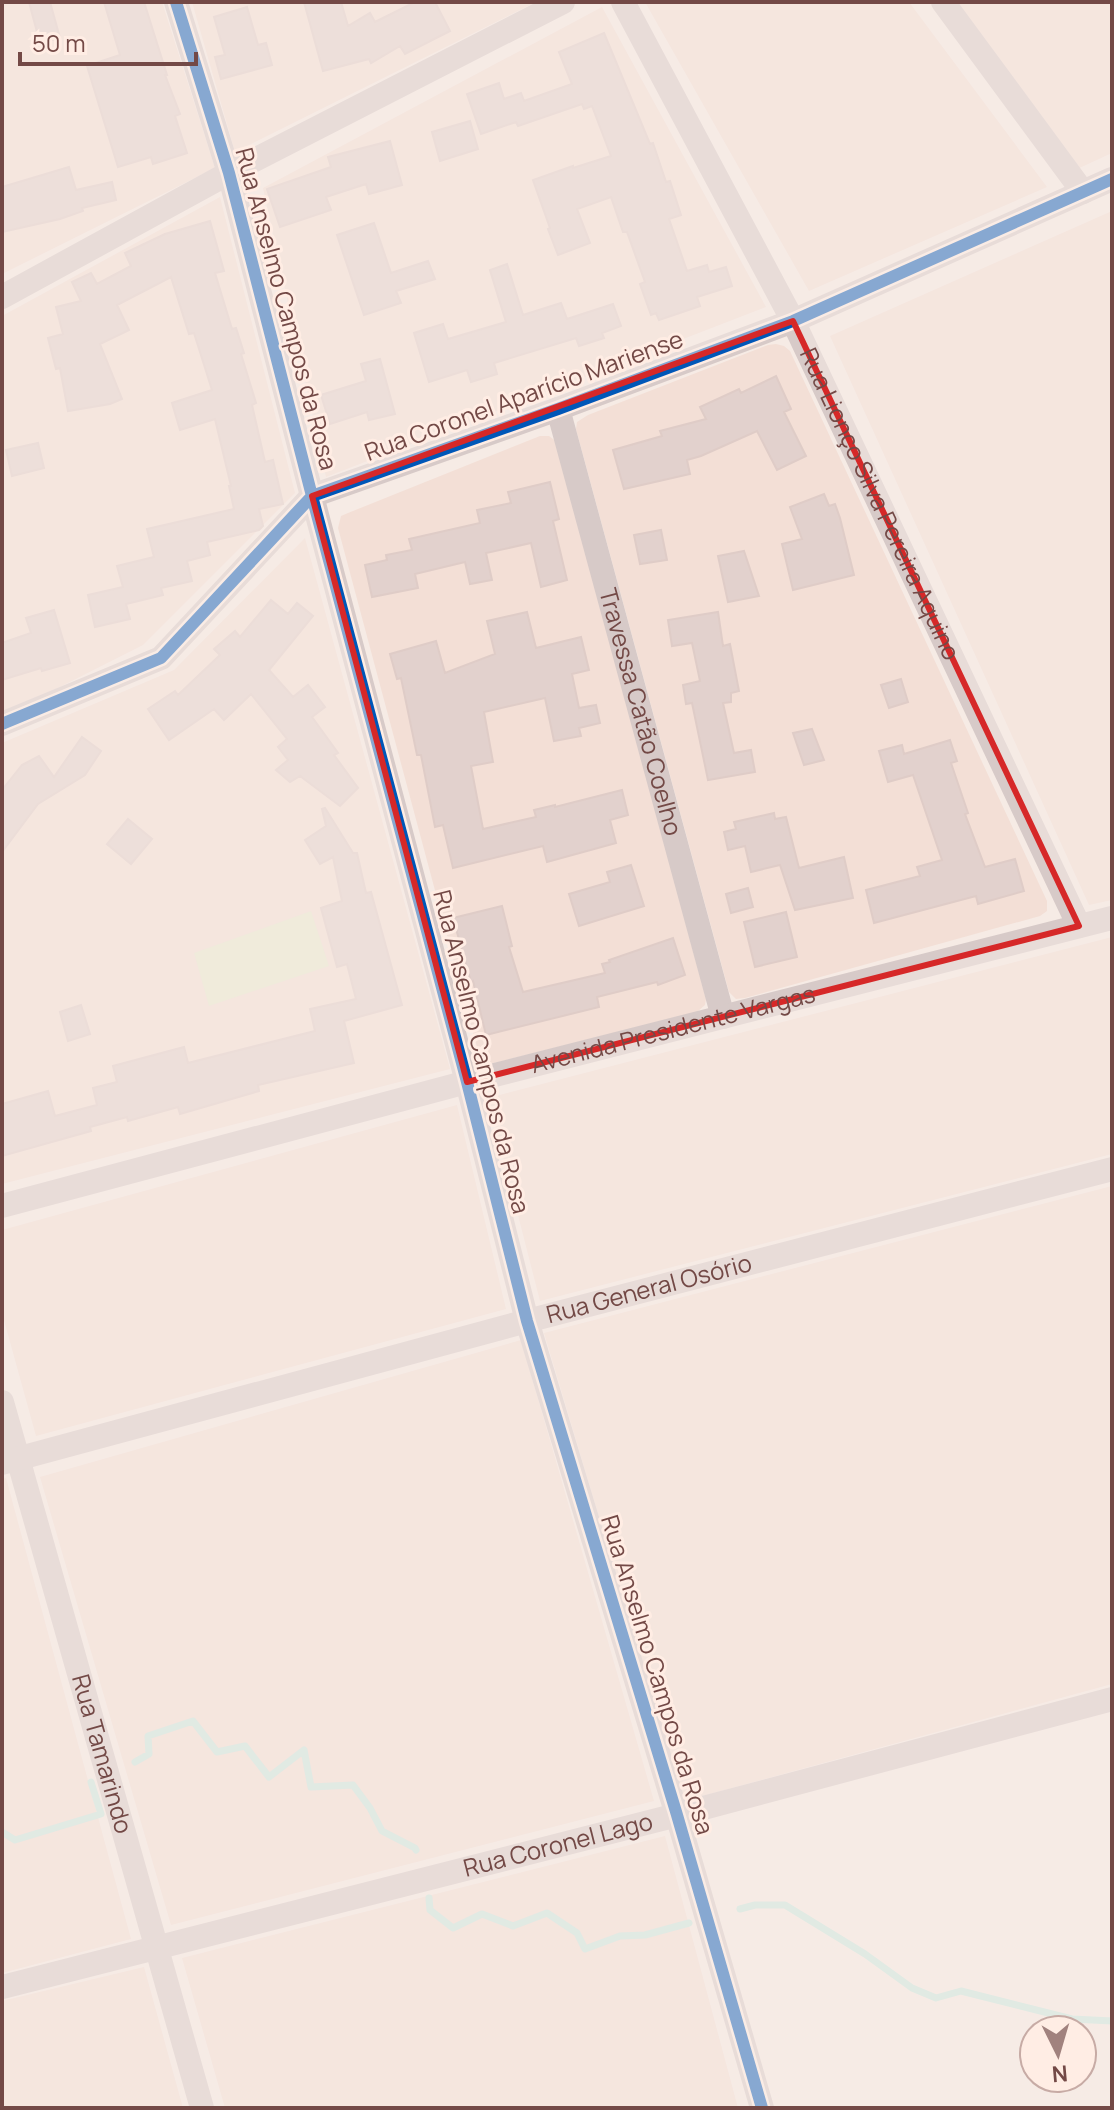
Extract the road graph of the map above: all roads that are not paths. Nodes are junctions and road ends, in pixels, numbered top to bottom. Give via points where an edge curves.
1 (176, 2) edge
2 (563, 2) edge
3 (623, 2) edge
4 (943, 2) edge
5 (229, 173) junction
6 (1112, 179) edge
7 (1083, 192) junction
8 (2, 297) edge
9 (793, 321) junction
10 (558, 409) junction
11 (312, 496) junction
12 (2, 724) edge
13 (1112, 918) edge
14 (1079, 926) junction
15 (723, 1017) junction
16 (467, 1082) junction
17 (1112, 1169) edge
18 (2, 1206) edge
19 (527, 1321) junction
20 (2, 1402) edge
21 (10, 1461) edge
22 (1112, 1699) edge
23 (677, 1815) junction
24 (157, 1948) junction
25 (2, 1987) edge
26 (202, 2108) edge
27 (762, 2108) edge

1 - 5 street, Rua Anselmo Campos da Rosa
2 - 5 street
3 - 9 street, Rua Lionço Silva Pereira Aquino
4 - 7 street
5 - 8 street
5 - 11 street, Rua Anselmo Campos da Rosa
6 - 7 street, Rua Coronel Aparício Mariense
7 - 9 street, Rua Coronel Aparício Mariense
9 - 10 street, Rua Coronel Aparício Mariense
9 - 14 street, Rua Lionço Silva Pereira Aquino
10 - 11 street, Rua Coronel Aparício Mariense
10 - 15 street, Travessa Catão Coelho
11 - 12 street, Rua Coronel Aparício Mariense via 161,658
11 - 16 street, Rua Anselmo Campos da Rosa
13 - 14 street, Avenida Presidente Vargas
14 - 15 street, Avenida Presidente Vargas
15 - 16 street, Avenida Presidente Vargas
16 - 18 street, Avenida Presidente Vargas
16 - 19 street, Rua Anselmo Campos da Rosa
17 - 19 street, Rua General Osório
19 - 21 street, Rua General Osório
19 - 23 street, Rua Anselmo Campos da Rosa
20 - 21 street, Rua Tamarindo
21 - 24 street, Rua Tamarindo
22 - 23 street, Rua Coronel Lago
23 - 24 street, Rua Coronel Lago
23 - 27 street, Rua Anselmo Campos da Rosa
24 - 25 street, Rua Coronel Lago
24 - 26 street, Rua Tamarindo

